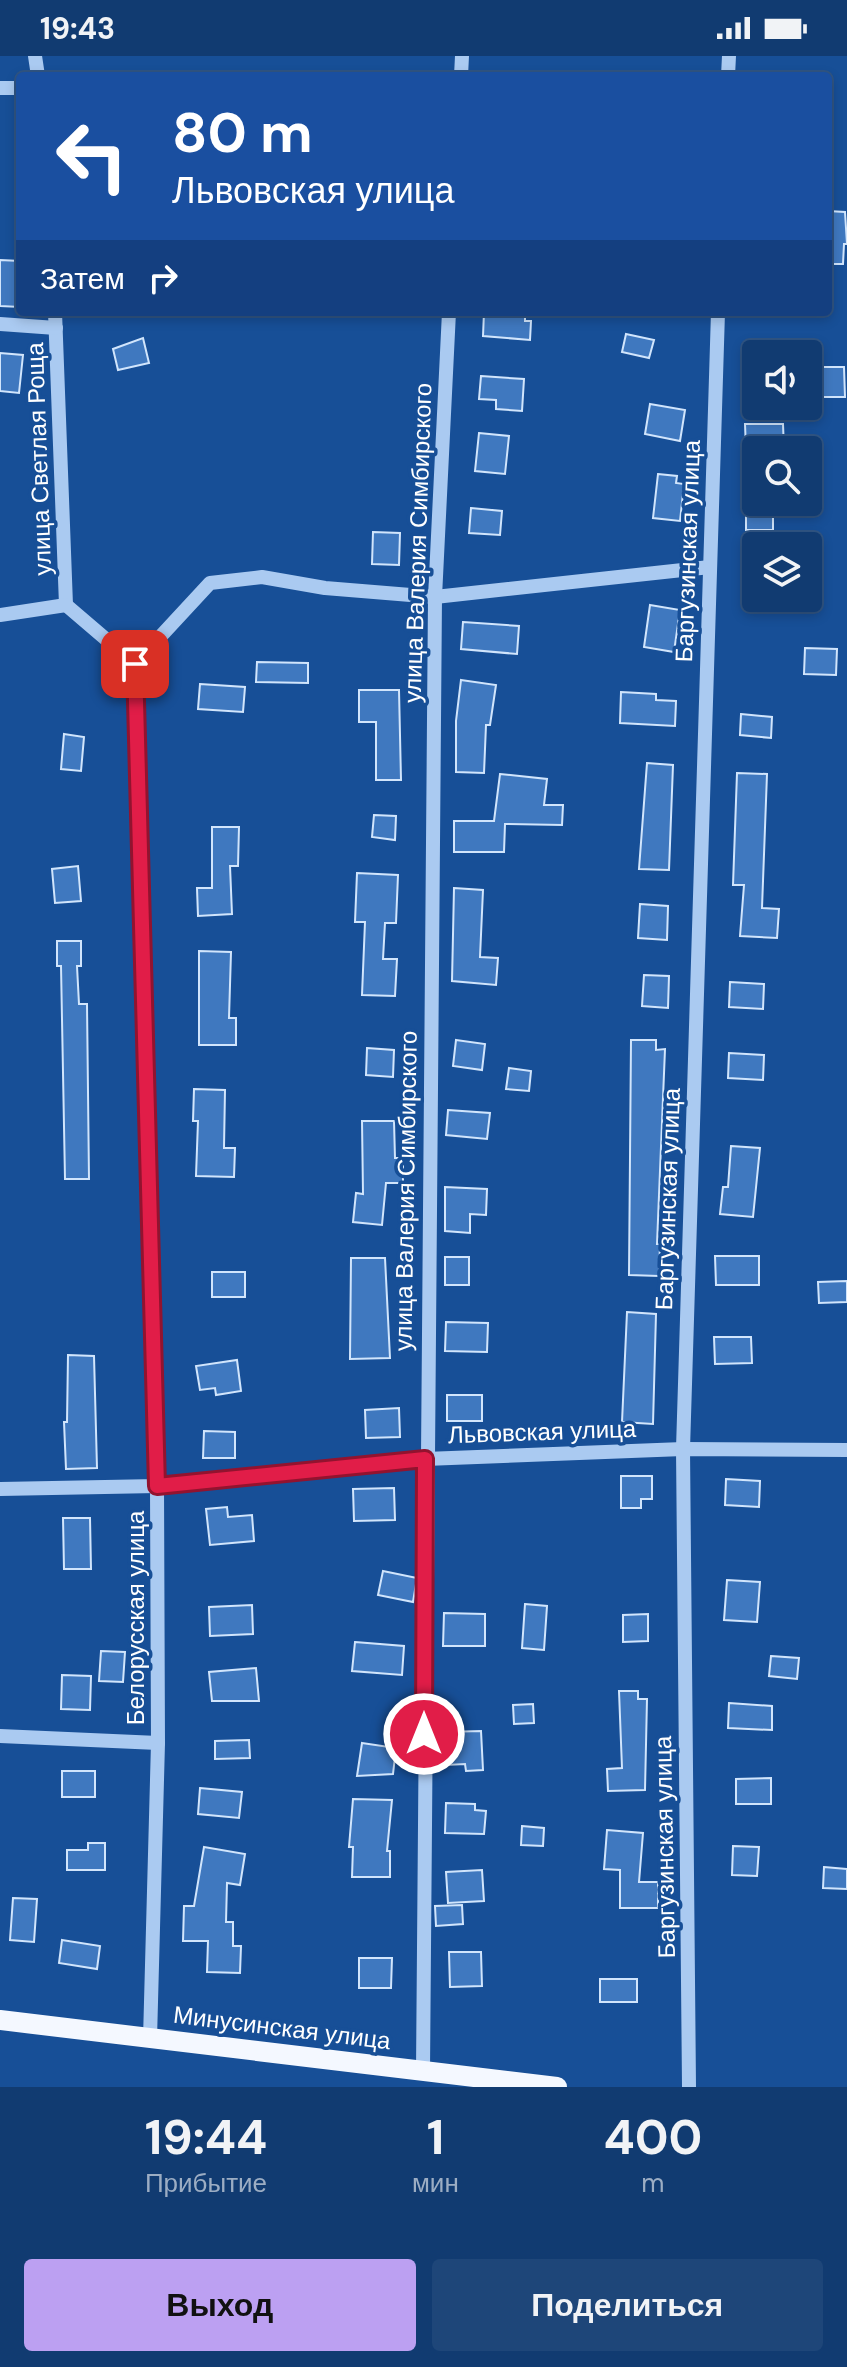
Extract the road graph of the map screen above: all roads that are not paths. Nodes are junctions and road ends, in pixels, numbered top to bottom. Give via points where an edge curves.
1 (55, 316) edge
2 (449, 316) edge
3 (718, 316) edge
4 (0, 324) edge
5 (56, 328) junction
6 (710, 567) junction
7 (435, 597) junction
8 (66, 605) junction
9 (0, 615) edge
10 (135, 664) junction
11 (683, 1449) junction
12 (847, 1450) edge
13 (425, 1459) junction
14 (157, 1486) junction
15 (0, 1489) edge
16 (0, 1736) edge
17 (158, 1743) junction
18 (0, 2020) edge
19 (150, 2039) junction
20 (423, 2071) junction
21 (557, 2087) edge
22 (689, 2087) edge

1 - 5 street, улица Светлая Роща
2 - 7 street, улица Валерия Симбирского
3 - 6 street, Баргузинская улица
4 - 5 street
5 - 8 street, улица Светлая Роща
6 - 7 street
6 - 11 street, Баргузинская улица
7 - 10 street via 262,577 210,583
7 - 13 street, улица Валерия Симбирского
8 - 9 street
8 - 10 street
10 - 14 street, Белорусская улица
11 - 12 street, Львовская улица
11 - 13 street, Львовская улица
11 - 22 street, Баргузинская улица
13 - 14 street, Львовская улица
13 - 20 street, улица Валерия Симбирского
14 - 15 street, Львовская улица
14 - 17 street, Белорусская улица
16 - 17 street
17 - 19 street, Белорусская улица
18 - 19 main road, Минусинская улица
19 - 20 main road, Минусинская улица
20 - 21 main road, Минусинская улица

